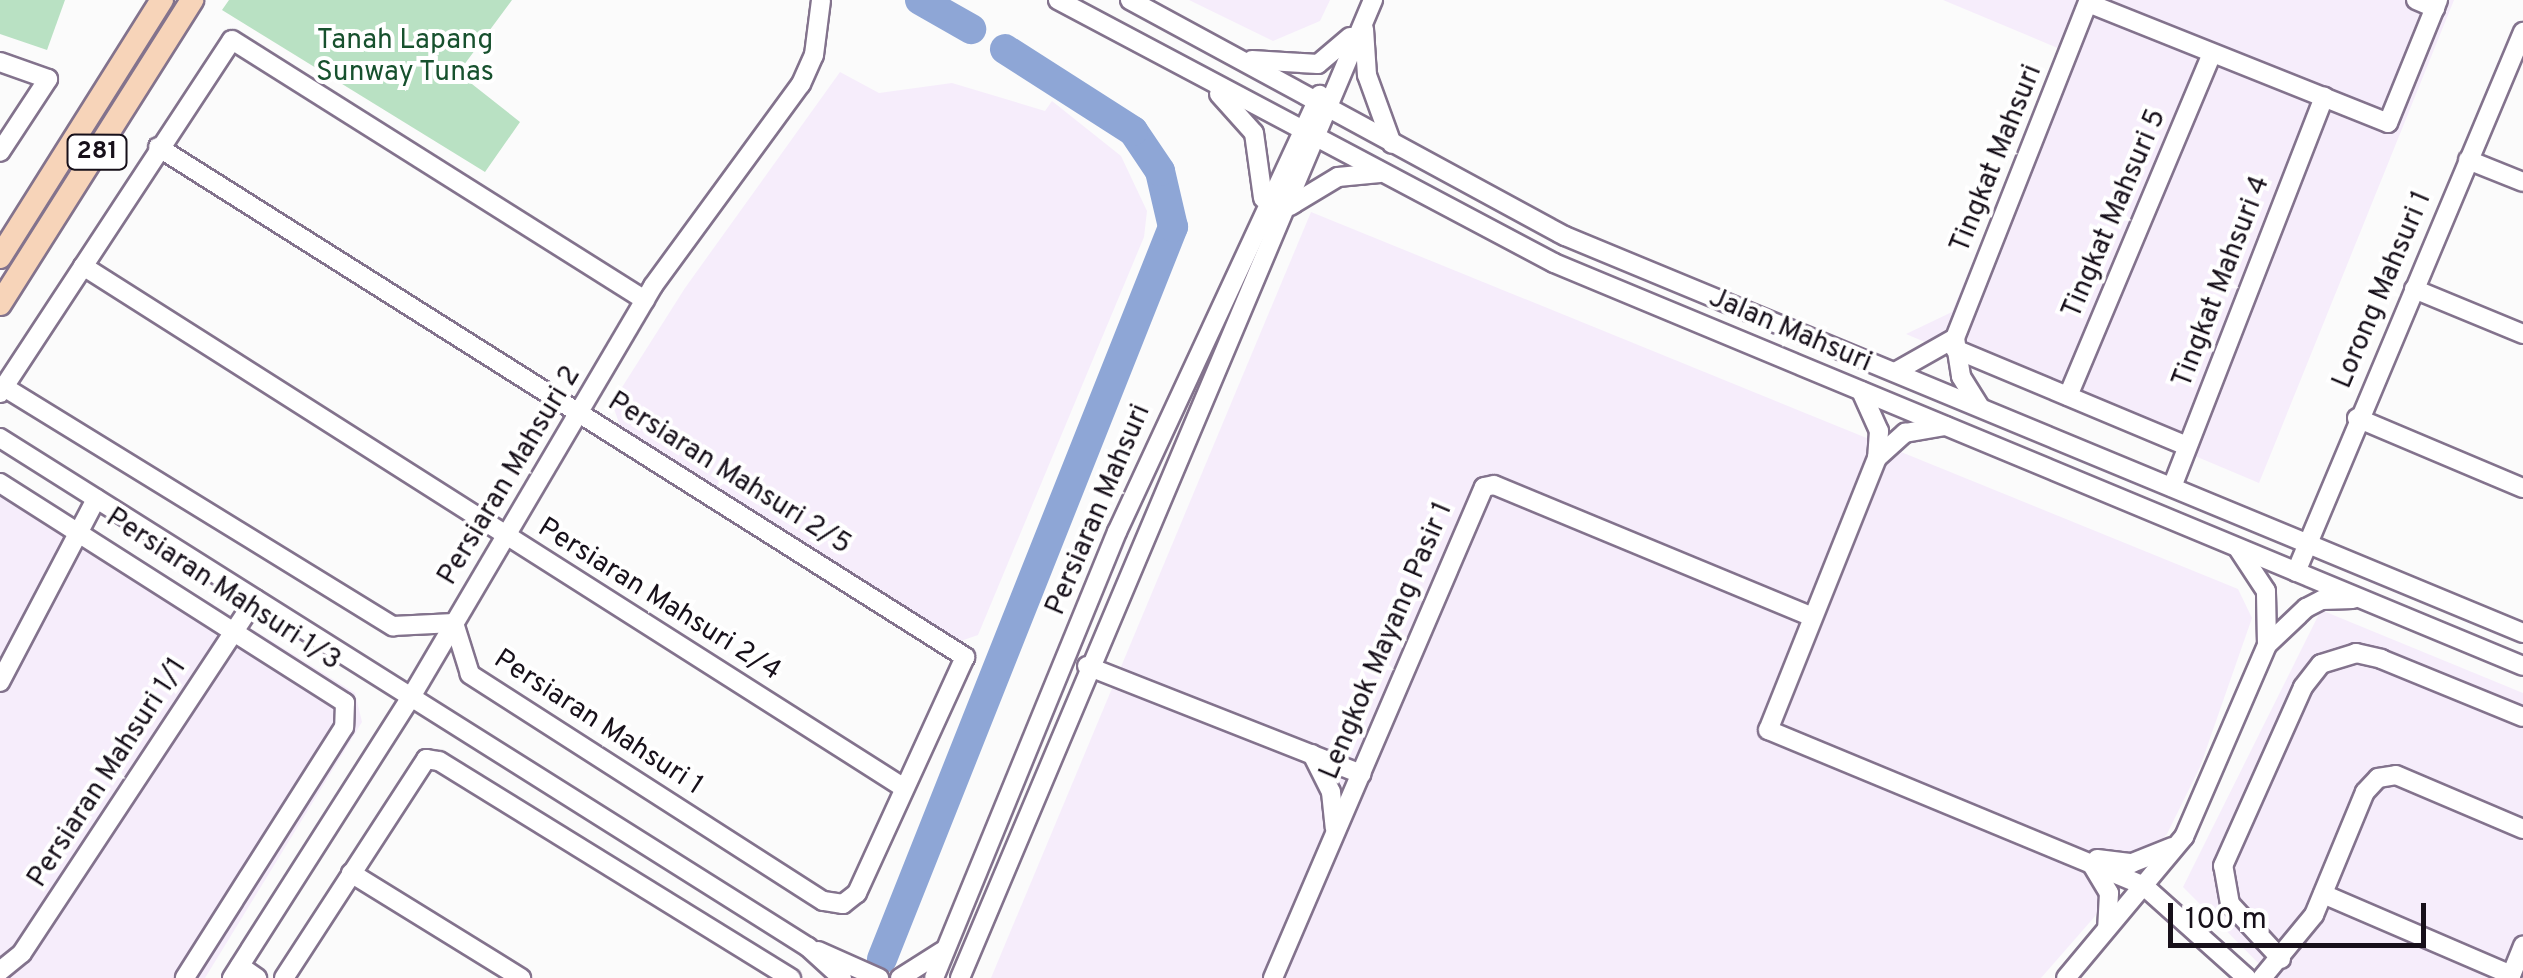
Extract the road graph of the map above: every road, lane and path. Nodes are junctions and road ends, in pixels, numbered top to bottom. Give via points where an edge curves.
1 (162, 0) edge
2 (192, 0) edge
3 (822, 0) edge
4 (1058, 0) edge
5 (1130, 0) edge
6 (1373, 0) edge
7 (2416, 0) edge
8 (2089, 1) edge
9 (2437, 4) edge
10 (1364, 18) junction
11 (2523, 32) edge
12 (2212, 54) junction
13 (1236, 56) junction
14 (0, 62) edge
15 (1202, 79) junction
16 (2324, 97) junction
17 (1323, 105) junction
18 (1299, 130) junction
19 (1319, 140) junction
20 (1392, 144) junction
21 (158, 147) junction
22 (0, 152) edge
23 (2468, 160) junction
24 (1380, 173) junction
25 (2523, 182) edge
26 (1262, 209) junction
27 (1286, 210) junction
28 (0, 256) edge
29 (83, 266) junction
30 (2414, 289) junction
31 (645, 300) junction
32 (0, 304) edge
33 (2523, 334) edge
34 (1955, 343) junction
35 (1895, 372) junction
36 (2, 390) edge
37 (1861, 391) junction
38 (2068, 396) junction
39 (1980, 408) junction
40 (580, 411) junction
41 (2358, 418) junction
42 (1945, 426) junction
43 (0, 438) edge
44 (2187, 446) junction
45 (1877, 458) junction
46 (0, 483) edge
47 (2172, 486) junction
48 (2523, 488) edge
49 (96, 499) junction
50 (79, 530) junction
51 (506, 535) junction
52 (2308, 543) junction
53 (2235, 546) junction
54 (2296, 572) junction
55 (255, 599) junction
56 (2363, 600) junction
57 (1812, 617) junction
58 (454, 623) junction
59 (235, 630) junction
60 (2523, 633) edge
61 (2268, 646) junction
62 (965, 656) joint
63 (1088, 666) junction
64 (2523, 666) edge
65 (0, 682) edge
66 (410, 697) junction
67 (2523, 717) edge
68 (1311, 754) junction
69 (1361, 774) junction
70 (901, 786) junction
71 (2523, 828) edge
72 (1335, 834) junction
73 (2184, 838) junction
74 (2083, 858) junction
75 (351, 873) junction
76 (2144, 886) junction
77 (2323, 894) junction
78 (2106, 932) junction
79 (977, 936) junction
80 (2523, 945) edge
81 (808, 947) junction
82 (945, 949) junction
83 (2282, 960) junction
84 (0, 971) edge
85 (236, 972) edge
86 (2511, 977) edge
87 (185, 978) edge
88 (258, 978) edge
89 (284, 978) edge
90 (521, 978) edge
91 (791, 978) edge
92 (842, 978) edge
93 (879, 978) edge
94 (900, 978) edge
95 (934, 978) edge
96 (960, 978) edge
97 (971, 978) edge
98 (1273, 978) edge
99 (2066, 978) edge
100 (2248, 978) edge
101 (2262, 978) edge

1 - 28 main road, 281
2 - 32 main road, 281
3 - 31 street, Persiaran Mahsuri 2 via 809,69
4 - 15 street, Jalan Mahsuri
5 - 13 street, Jalan Mahsuri
6 - 10 street, Persiaran Mahsuri
7 - 9 street
8 - 12 street
8 - 34 street, Tingkat Mahsuri
9 - 16 street via 2388,123
10 - 13 street via 1318,64 1284,66
10 - 17 street, Persiaran Mahsuri
10 - 20 street via 1367,75
11 - 23 street, Lorong Mahsuri 1
12 - 16 street
12 - 38 street, Tingkat Mahsuri 5
13 - 17 street, Jalan Mahsuri
14 - 22 street via 48,78
15 - 18 street, Jalan Mahsuri
15 - 26 street via 1254,133 1262,157
16 - 44 street, Tingkat Mahsuri 4
17 - 18 street, Persiaran Mahsuri
17 - 19 street, Persiaran Mahsuri
17 - 20 street, Jalan Mahsuri
18 - 19 street, Jalan Mahsuri
18 - 26 street, Persiaran Mahsuri
19 - 24 street, Jalan Mahsuri
19 - 27 street, Persiaran Mahsuri
20 - 35 street, Jalan Mahsuri via 1566,236
21 - 29 street
21 - 31 street via 226,42 238,40
21 - 40 street, Persiaran Mahsuri 2/5
23 - 25 street
23 - 30 street, Lorong Mahsuri 1
24 - 27 street via 1338,177
24 - 37 street, Jalan Mahsuri via 1554,262
26 - 82 street, Persiaran Mahsuri via 1117,531
27 - 63 street, Persiaran Mahsuri
29 - 36 street
29 - 51 street, Persiaran Mahsuri 2/4
30 - 33 street
30 - 41 street, Lorong Mahsuri 1
31 - 40 street, Persiaran Mahsuri 2
34 - 35 street
34 - 38 street
34 - 39 street via 1961,376
35 - 39 street, Jalan Mahsuri
36 - 58 street via 393,626
37 - 42 street, Jalan Mahsuri
37 - 45 street via 1879,431
38 - 44 street
39 - 47 street, Jalan Mahsuri
40 - 51 street, Persiaran Mahsuri 2
40 - 62 street, Persiaran Mahsuri 2/5
41 - 48 street
41 - 52 street, Lorong Mahsuri 1
42 - 45 street via 1905,433
42 - 53 street, Jalan Mahsuri
43 - 49 street
44 - 47 street, Tingkat Mahsuri 4
45 - 57 street
46 - 50 street, Persiaran Mahsuri 1/3
47 - 52 street, Jalan Mahsuri
49 - 50 street
49 - 55 street
50 - 59 street, Persiaran Mahsuri 1/3
50 - 65 street
51 - 58 street, Persiaran Mahsuri 2
51 - 70 street, Persiaran Mahsuri 2/4
52 - 54 street, Lorong Mahsuri 1
52 - 60 street, Jalan Mahsuri
53 - 54 street, Jalan Mahsuri
53 - 61 street via 2266,591
54 - 56 street, Jalan Mahsuri
55 - 59 street, Persiaran Mahsuri 1/1
55 - 66 street
56 - 61 street via 2322,600
56 - 64 street, Jalan Mahsuri
57 - 69 street, Lengkok Mayang Pasir 1 via 1494,485 1484,487
57 - 74 street via 1768,730
58 - 66 street, Persiaran Mahsuri 2
58 - 70 street, Persiaran Mahsuri 1 via 470,674 823,902 843,904 856,893
59 - 84 street, Persiaran Mahsuri 1/1 via 22,954
59 - 87 street, Persiaran Mahsuri 1/3 via 340,698 346,718
61 - 73 street
62 - 70 street, Persiaran Mahsuri 1
63 - 68 street
63 - 79 street, Persiaran Mahsuri
66 - 81 street
66 - 85 street, Persiaran Mahsuri 2
67 - 83 street via 2381,659 2356,653 2321,664 2303,688 2222,866 2230,904
68 - 69 street
68 - 72 street via 1331,792
69 - 72 street, Lengkok Mayang Pasir 1
71 - 77 street via 2386,774 2366,792
72 - 98 street, Lengkok Mayang Pasir 1
73 - 74 street via 2132,863
73 - 76 street
74 - 76 street
74 - 78 street via 2109,893
75 - 89 street
75 - 90 street
75 - 91 street via 426,760 439,761
76 - 78 street
76 - 100 street
77 - 83 street
77 - 86 street
78 - 99 street
79 - 96 street, Persiaran Mahsuri
79 - 97 street
80 - 86 street
81 - 92 street
81 - 93 street
82 - 94 street
82 - 95 street, Persiaran Mahsuri
83 - 101 street
85 - 88 street

